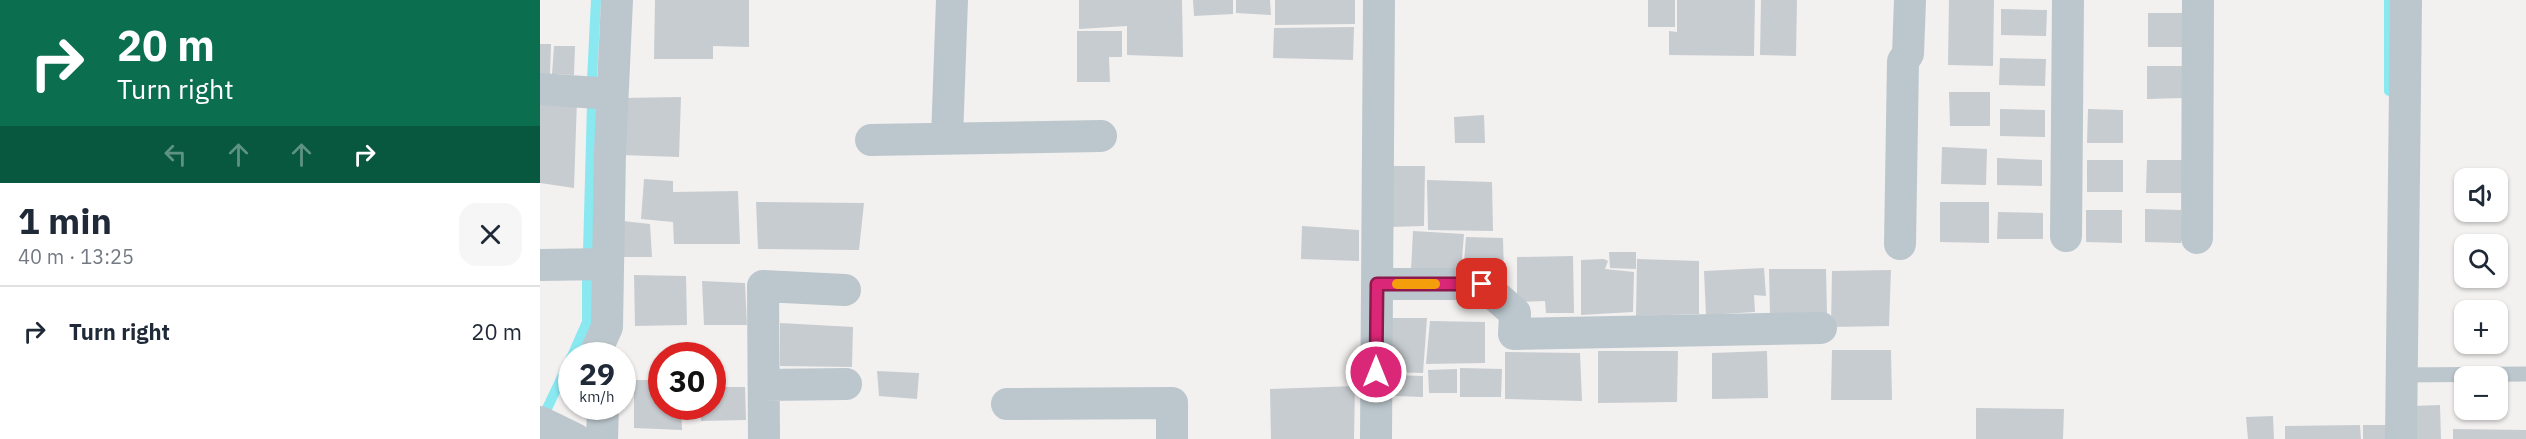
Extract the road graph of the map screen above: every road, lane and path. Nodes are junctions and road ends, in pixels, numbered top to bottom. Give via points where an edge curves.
1 (617, 0) edge
2 (952, 0) edge
3 (1379, 0) edge
4 (1910, 0) edge
5 (2068, 0) edge
6 (2198, 0) edge
7 (2406, 0) edge
8 (540, 89) edge
9 (612, 94) junction
10 (1101, 136) dead end
11 (947, 138) junction
12 (871, 140) dead end
13 (2066, 236) dead end
14 (2197, 238) dead end
15 (1900, 244) dead end
16 (608, 264) junction
17 (540, 265) edge
18 (1377, 284) junction
19 (845, 290) dead end
20 (1821, 328) dead end
21 (606, 341) edge
22 (2526, 374) edge
23 (2401, 375) junction
24 (846, 384) dead end
25 (764, 385) junction
26 (1007, 404) dead end
27 (603, 420) edge
28 (602, 439) edge
29 (764, 439) edge
30 (1172, 439) edge
31 (1376, 439) edge
32 (2401, 439) edge

1 - 9 street
2 - 11 street
3 - 18 street
4 - 15 street via 1908,54 1903,61
5 - 13 street
6 - 14 street
7 - 23 street
8 - 9 street
9 - 16 street
10 - 11 street
11 - 12 street
16 - 17 street
16 - 21 street
18 - 20 street via 1482,284 1515,314 1514,334
18 - 31 street
19 - 25 street via 763,286
22 - 23 lane
23 - 32 street
24 - 25 street
25 - 29 street
26 - 30 street via 1172,403
27 - 28 street

